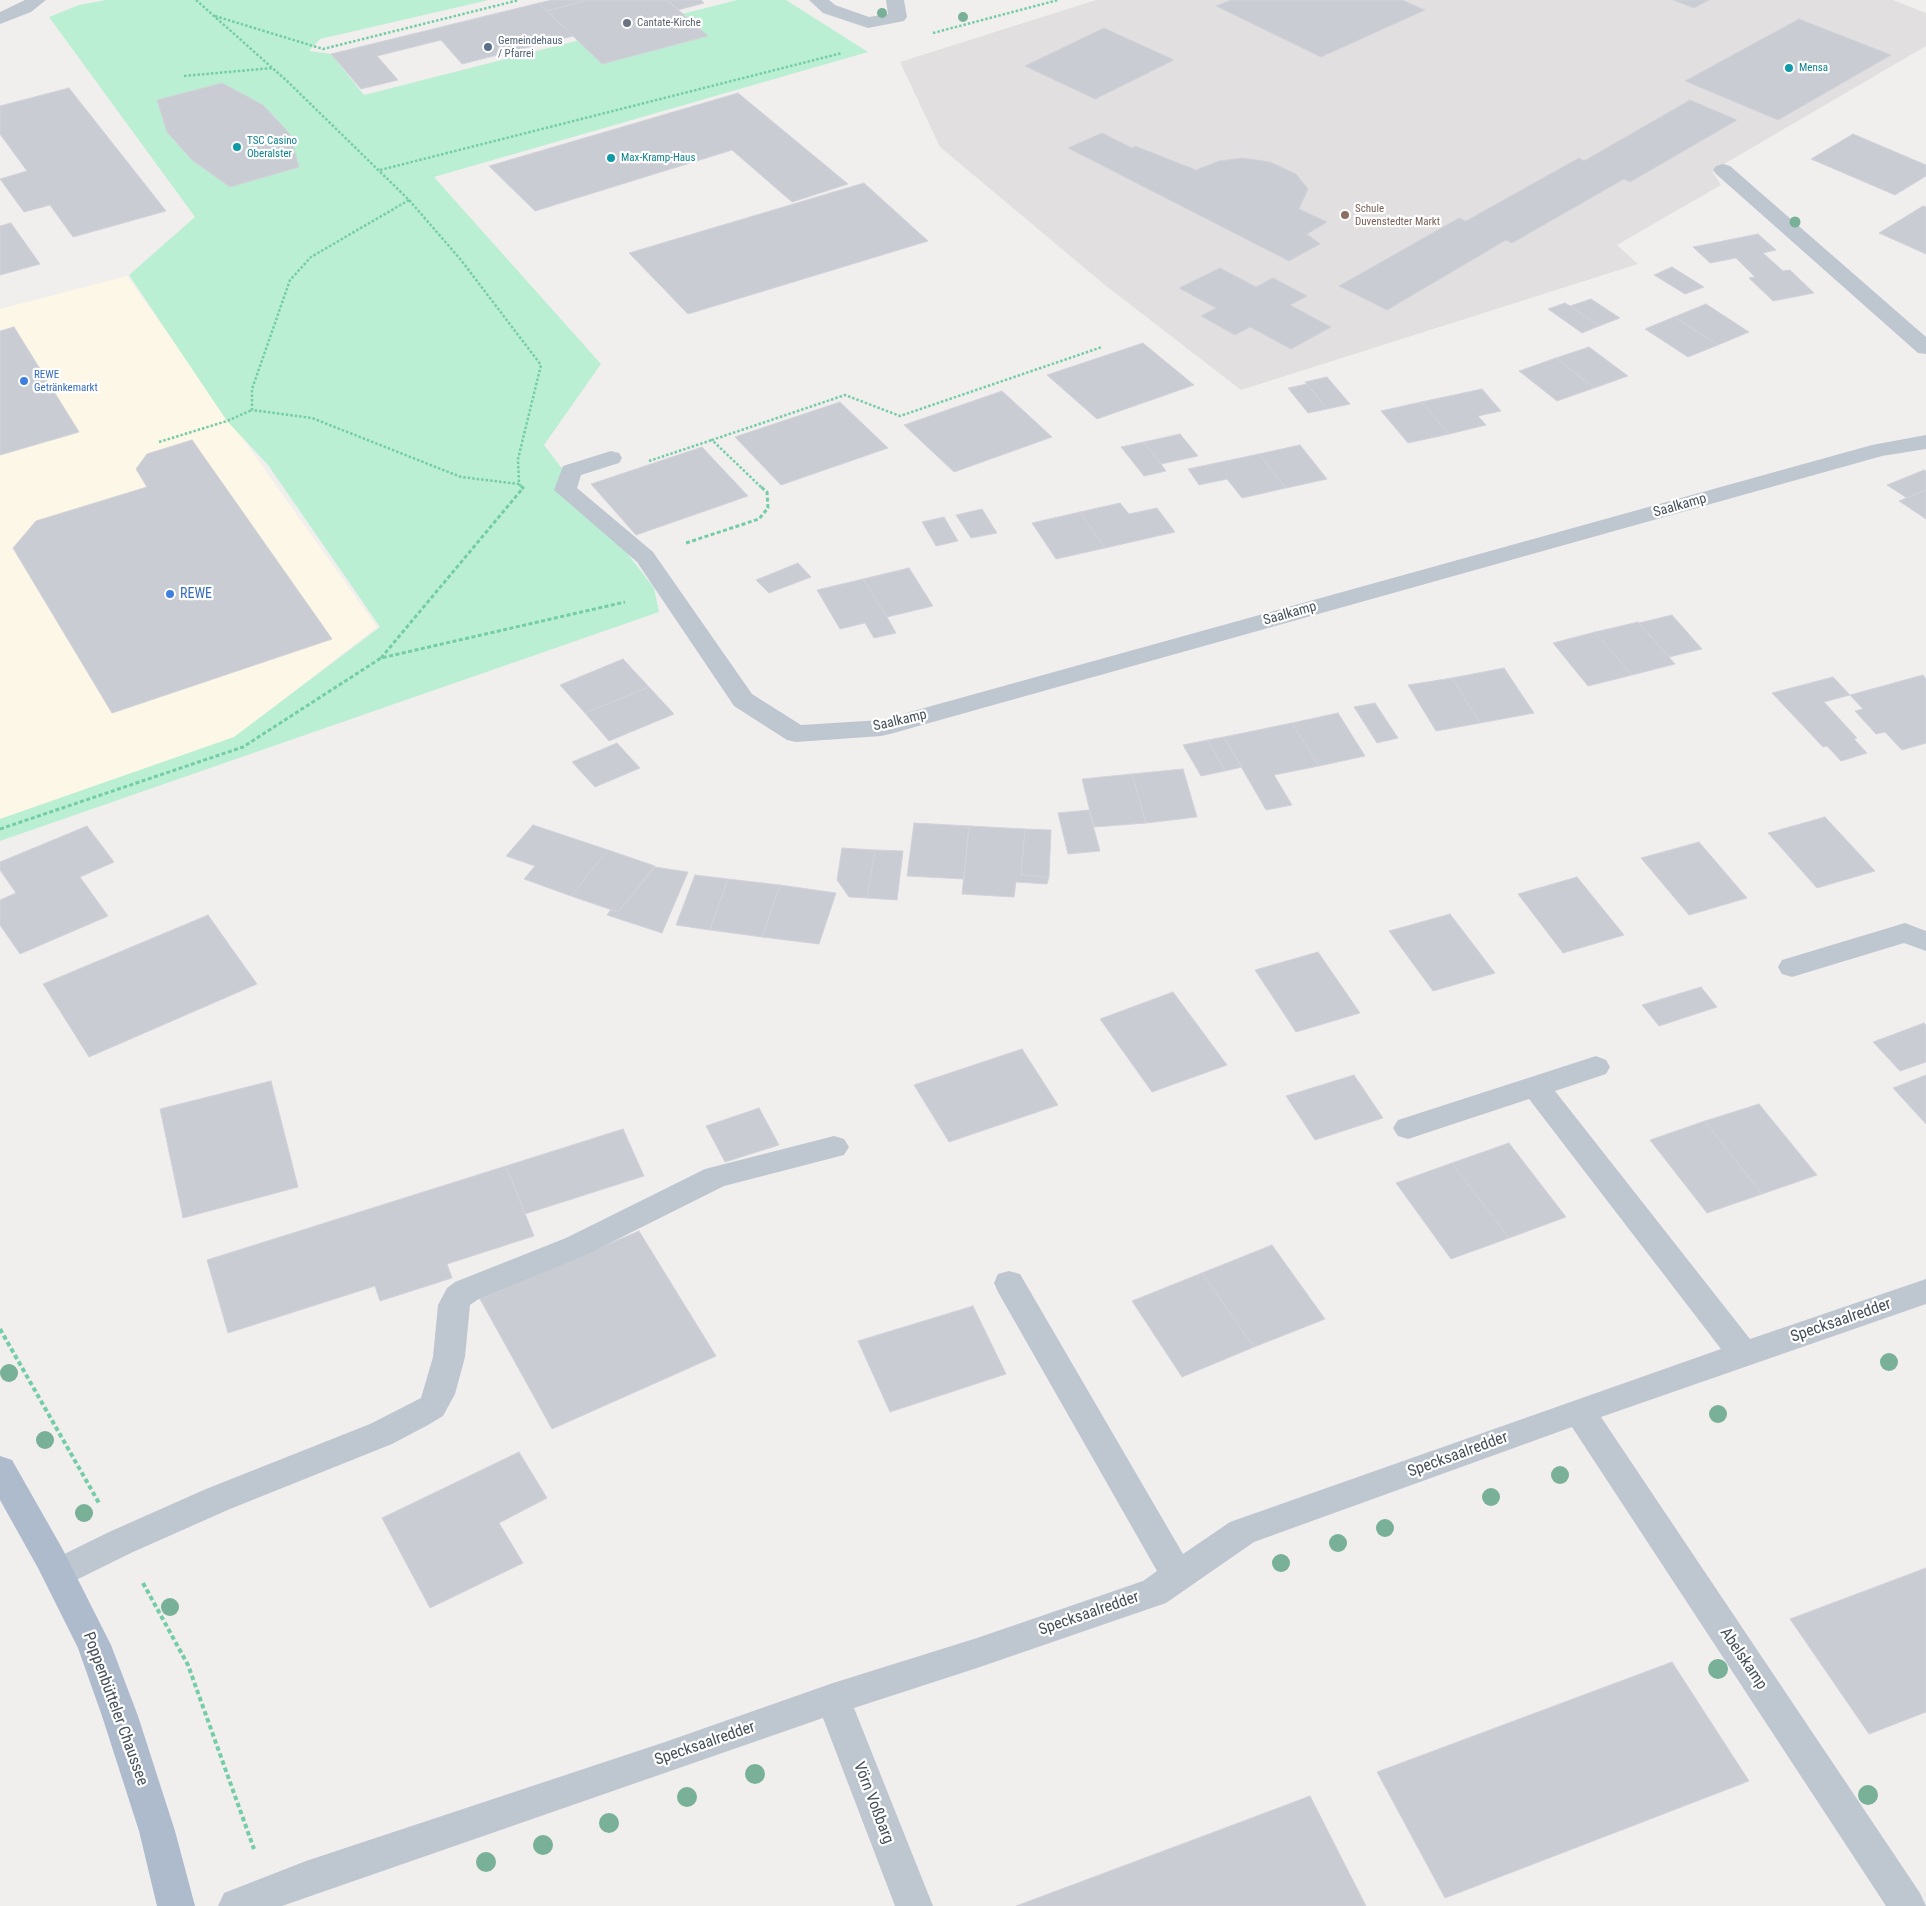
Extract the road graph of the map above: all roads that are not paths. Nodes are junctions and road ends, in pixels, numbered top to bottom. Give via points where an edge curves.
1 (37, 0) edge
2 (818, 0) edge
3 (895, 0) edge
4 (0, 19) edge
5 (1723, 170) dead end
6 (1926, 348) edge
7 (1926, 442) edge
8 (611, 458) dead end
9 (1926, 941) edge
10 (1792, 966) dead end
11 (1596, 1067) dead end
12 (1535, 1086) junction
13 (1408, 1128) dead end
14 (834, 1147) dead end
15 (1009, 1283) dead end
16 (1926, 1291) edge
17 (1743, 1354) junction
18 (1579, 1411) junction
19 (0, 1470) edge
20 (58, 1573) junction
21 (1178, 1576) junction
22 (833, 1699) junction
23 (176, 1906) edge
24 (237, 1906) edge
25 (914, 1906) edge
26 (1907, 1906) edge

1 - 4 street
2 - 3 street via 828,10 868,23 898,17
5 - 6 street
7 - 8 street, Saalkamp via 1880,450 881,728 796,734 743,700 645,557 564,490 571,471
9 - 10 street via 1905,933
11 - 12 street
12 - 13 street
12 - 17 street
14 - 20 street via 716,1177 577,1246 466,1291 454,1305 449,1357 432,1407 381,1434 227,1496
15 - 21 street
16 - 17 street, Specksaalredder
17 - 18 street, Specksaalredder
18 - 21 street, Specksaalredder via 1242,1532
18 - 26 street, Abelskamp
19 - 20 main road, Poppenbütteler Chaussee
20 - 23 main road, Poppenbütteler Chaussee via 94,1645 120,1716 157,1831
21 - 22 street, Specksaalredder via 1154,1592
22 - 24 street, Specksaalredder via 306,1879
22 - 25 street, Vörn Voßbarg

